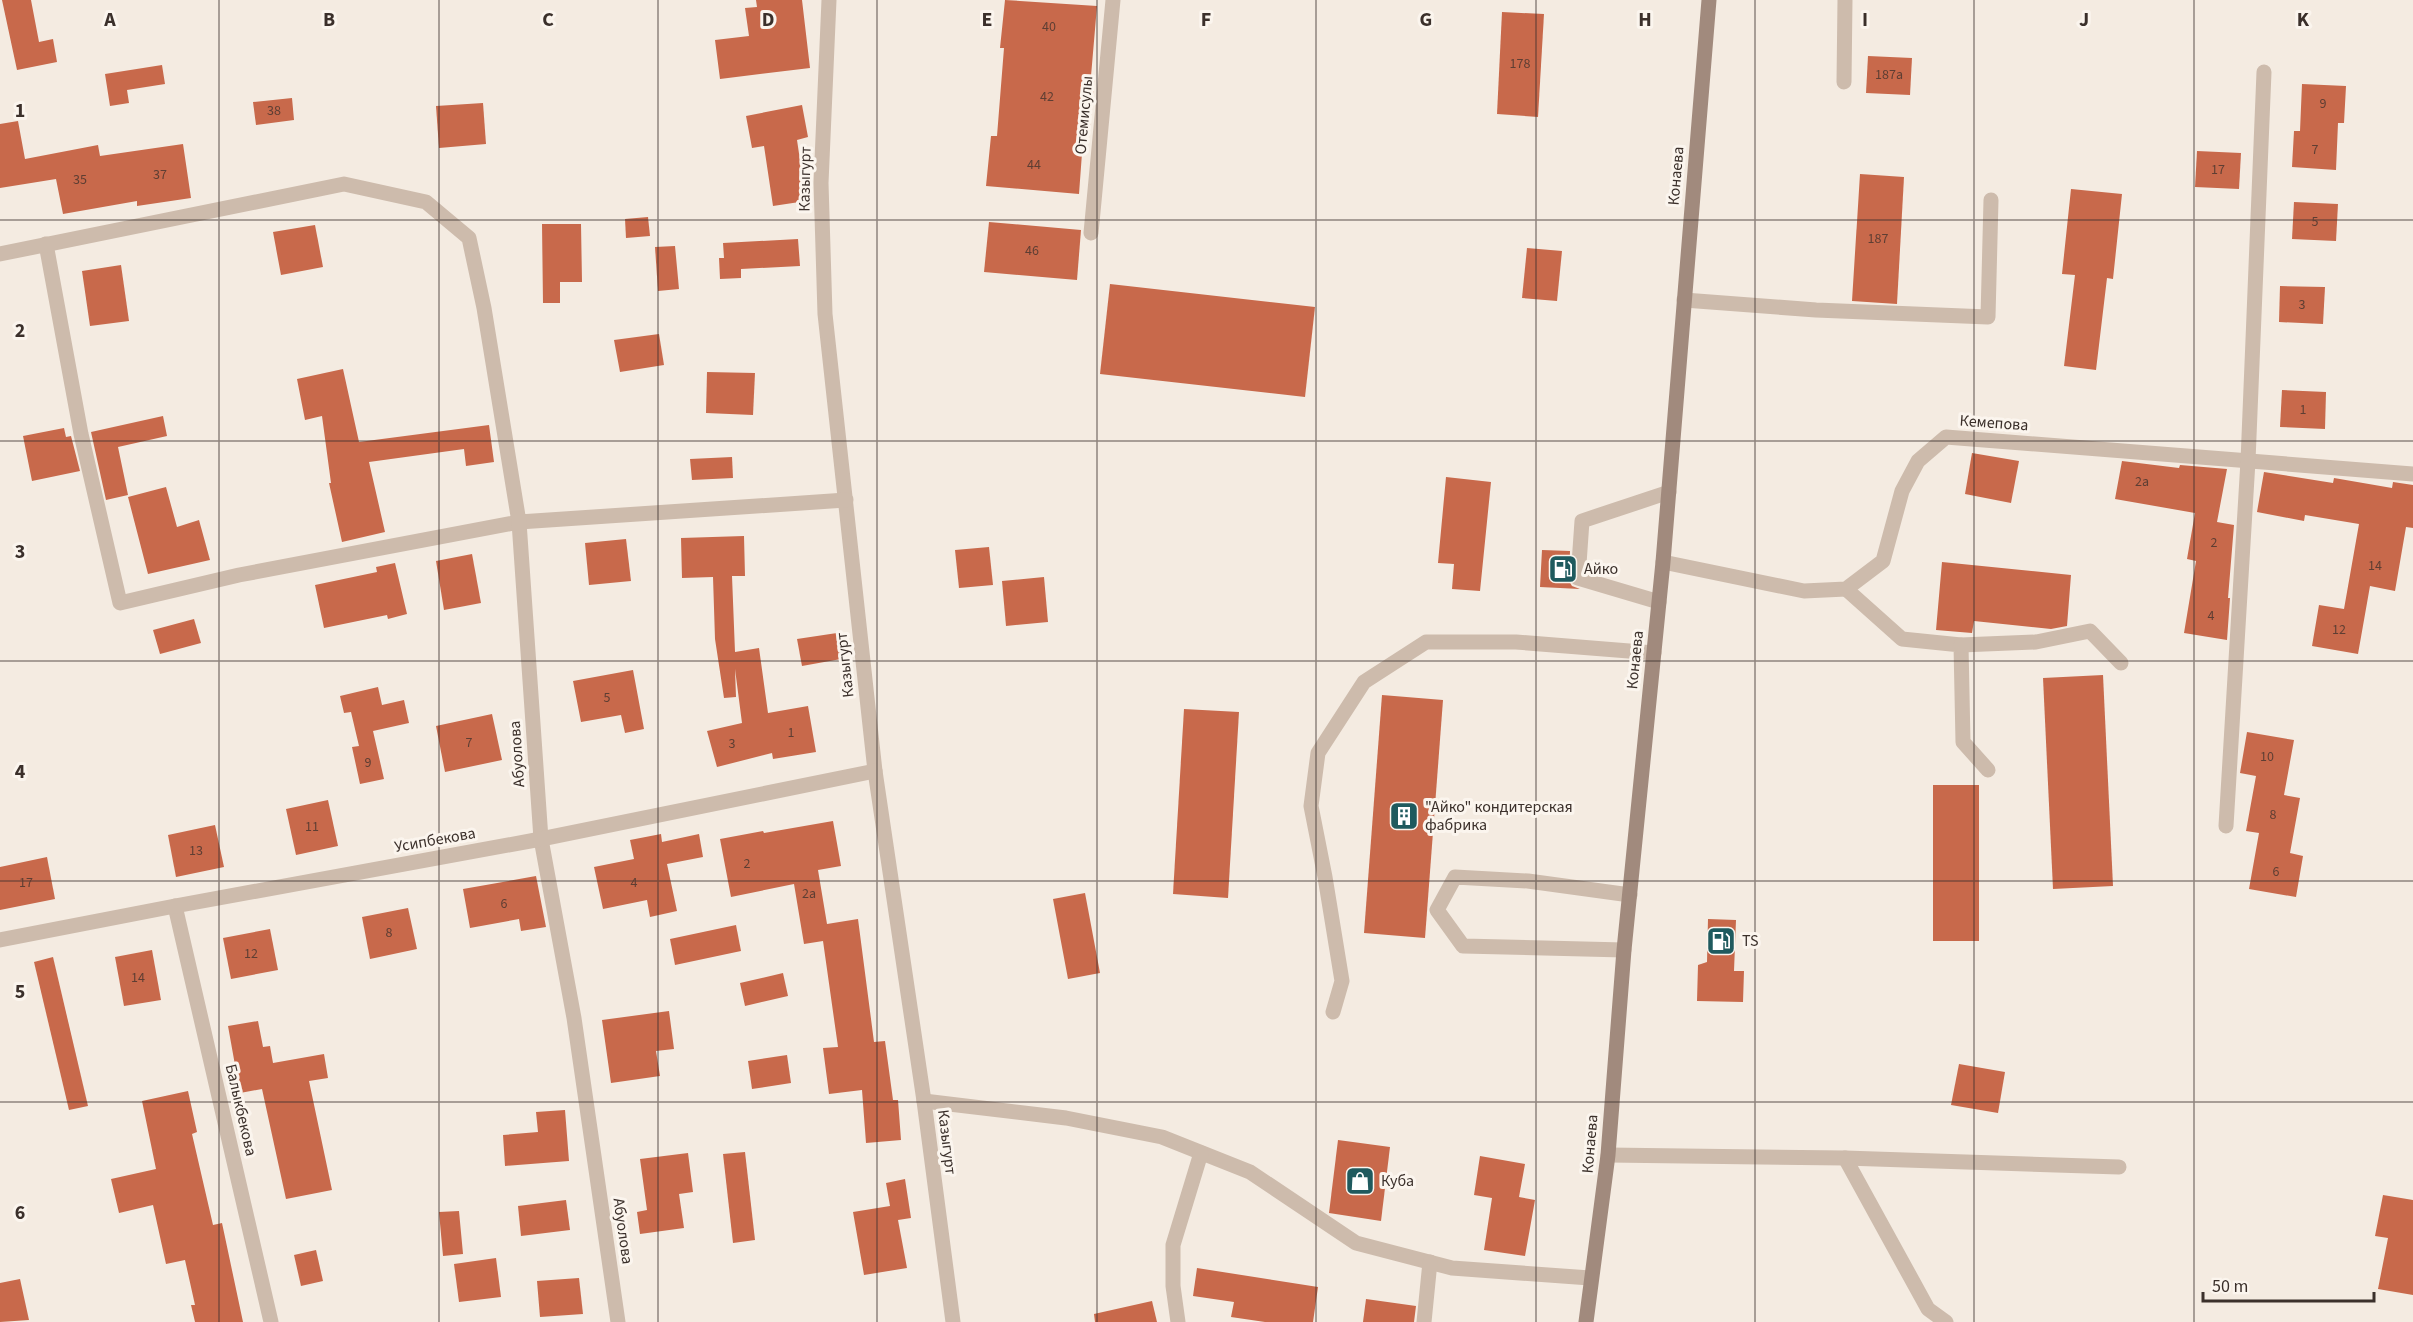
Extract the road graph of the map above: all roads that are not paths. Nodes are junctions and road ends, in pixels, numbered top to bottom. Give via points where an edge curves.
1 (829, 0) edge
2 (1113, 0) edge
3 (1709, 0) edge
4 (1845, 0) edge
5 (2264, 72) dead end
6 (1844, 82) dead end
7 (1991, 200) dead end
8 (1091, 232) dead end
9 (46, 244) junction
10 (0, 254) edge
11 (1684, 300) junction
12 (2248, 460) junction
13 (2413, 474) edge
14 (1669, 492) junction
15 (846, 500) junction
16 (519, 522) junction
17 (1663, 562) junction
18 (1846, 589) junction
19 (1659, 602) junction
20 (1961, 645) junction
21 (1654, 652) junction
22 (2121, 663) dead end
23 (1988, 770) dead end
24 (875, 771) junction
25 (2226, 826) dead end
26 (541, 839) junction
27 (1630, 895) junction
28 (175, 906) junction
29 (0, 940) edge
30 (1624, 950) junction
31 (1333, 1012) dead end
32 (924, 1101) junction
33 (1200, 1153) junction
34 (1608, 1155) junction
35 (1845, 1158) junction
36 (2119, 1167) dead end
37 (1430, 1262) junction
38 (1590, 1278) junction
39 (271, 1322) edge
40 (618, 1322) edge
41 (953, 1322) edge
42 (1178, 1322) edge
43 (1425, 1322) edge
44 (1586, 1322) edge
45 (1946, 1322) edge

1 - 15 street, Казыгурт via 821,183 825,314
2 - 8 street, Отемисулы
3 - 11 main road, Конаева
4 - 6 street
5 - 12 street
7 - 11 street via 1988,317
9 - 10 street
9 - 16 street, Абуолова via 344,184 426,202 469,238
9 - 16 street via 81,434 120,603 239,574
11 - 14 main road, Конаева
12 - 13 street, Кемепова
12 - 18 street, Кемепова via 1946,437 1918,461 1902,491 1882,561
12 - 25 street
14 - 17 main road, Конаева
14 - 19 street via 1582,521 1578,578
15 - 16 street
15 - 24 street, Казыгурт
16 - 26 street, Абуолова
17 - 18 street via 1804,591
17 - 19 main road, Конаева
18 - 20 street via 1902,639
19 - 21 main road, Конаева
20 - 22 street via 2036,642 2091,631
20 - 23 street via 1963,742
21 - 27 main road, Конаева
21 - 31 street via 1516,642 1426,642 1364,682 1318,753 1311,806 1342,981
24 - 26 street, Усипбекова
24 - 32 street, Казыгурт
26 - 28 street, Усипбекова
26 - 40 street, Абуолова via 574,1018
27 - 30 main road, Конаева
27 - 30 street via 1528,881 1455,877 1437,910 1463,946
28 - 29 street, Усипбекова
28 - 39 street, Балыкбекова
30 - 34 main road, Конаева
32 - 33 street via 1066,1119 1162,1137
32 - 41 street, Казыгурт
33 - 37 street via 1250,1172 1356,1243
33 - 42 street via 1173,1245
34 - 35 street
34 - 38 main road, Конаева
35 - 36 street
35 - 45 street via 1928,1309
37 - 38 street via 1452,1269
37 - 43 street
38 - 44 main road, Конаева

